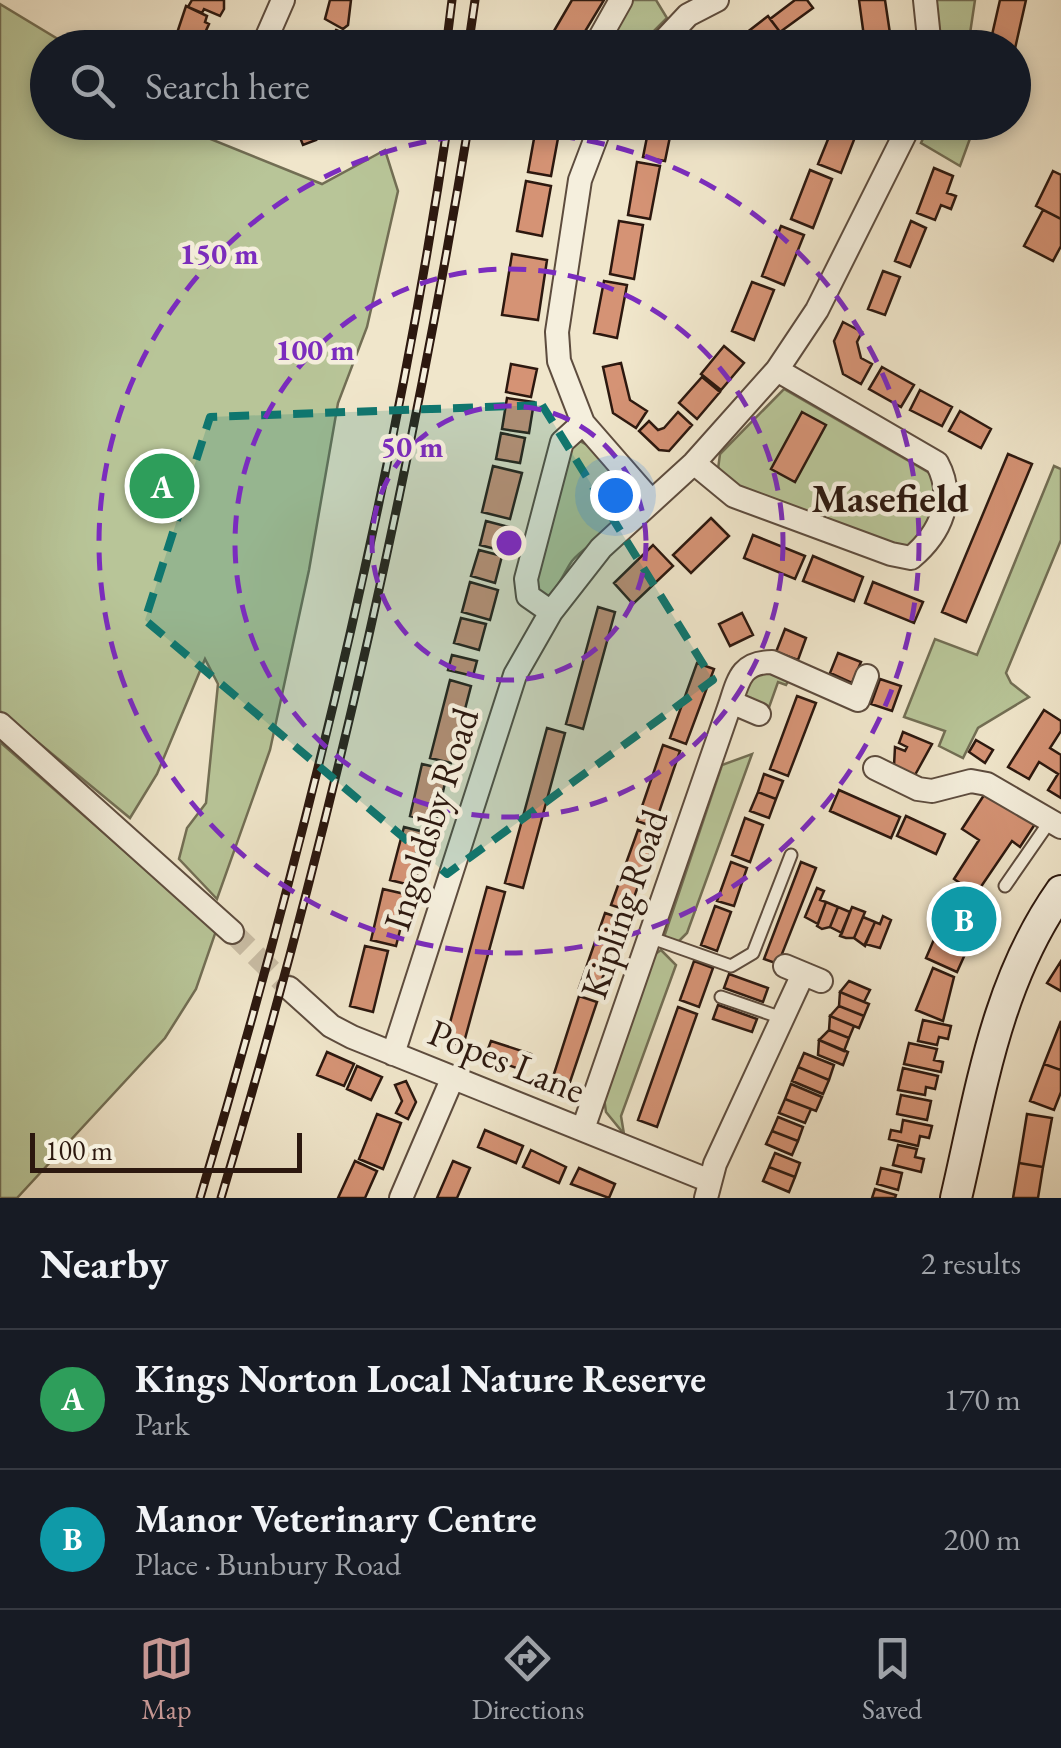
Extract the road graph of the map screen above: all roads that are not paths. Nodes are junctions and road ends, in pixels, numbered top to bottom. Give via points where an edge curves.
1 (284, 0) edge
2 (621, 0) edge
3 (716, 0) edge
4 (925, 0) edge
5 (683, 8) edge
6 (265, 30) edge
7 (604, 30) edge
8 (669, 30) edge
9 (928, 30) edge
10 (595, 140) edge
11 (902, 140) edge
12 (777, 370) junction
13 (583, 423) junction
14 (694, 463) junction
15 (651, 501) junction
16 (551, 612) junction
17 (868, 676) dead end
18 (731, 702) junction
19 (759, 714) dead end
20 (0, 724) edge
21 (875, 768) dead end
22 (1056, 824) edge
23 (791, 855) dead end
24 (1005, 886) dead end
25 (1061, 891) edge
26 (232, 932) tunnel mouth
27 (649, 936) junction
28 (803, 974) dead end
29 (290, 988) tunnel mouth
30 (721, 996) dead end
31 (782, 1018) junction
32 (393, 1054) junction
33 (453, 1077) junction
34 (582, 1129) junction
35 (708, 1189) edge
36 (401, 1198) edge
37 (956, 1198) edge

1 - 6 street
2 - 7 street
3 - 5 street
4 - 9 street
5 - 8 street
10 - 13 street via 580,180 557,332 559,361
11 - 12 street, Ingoldsby Road via 818,310
12 - 14 street, Ingoldsby Road
12 - 14 street via 937,463 948,484 946,505 929,544 911,558 890,554 734,496
13 - 15 street
13 - 16 street via 562,442 526,579 528,596
14 - 15 street, Ingoldsby Road
15 - 16 street, Ingoldsby Road
16 - 32 street, Ingoldsby Road via 515,675
17 - 18 street, Kipling Road via 858,700 811,667 757,662 740,674
18 - 19 street
18 - 27 street, Kipling Road
20 - 26 street
21 - 22 street via 932,791 987,784
22 - 24 lane
23 - 27 lane via 753,952 731,966
25 - 37 main road via 1026,949 985,1058
27 - 34 street, Kipling Road
28 - 31 street
29 - 32 street, Popes Lane via 331,1026
30 - 31 lane
31 - 35 street
32 - 33 street, Popes Lane
33 - 34 street, Popes Lane
33 - 36 street
34 - 35 street, Popes Lane

